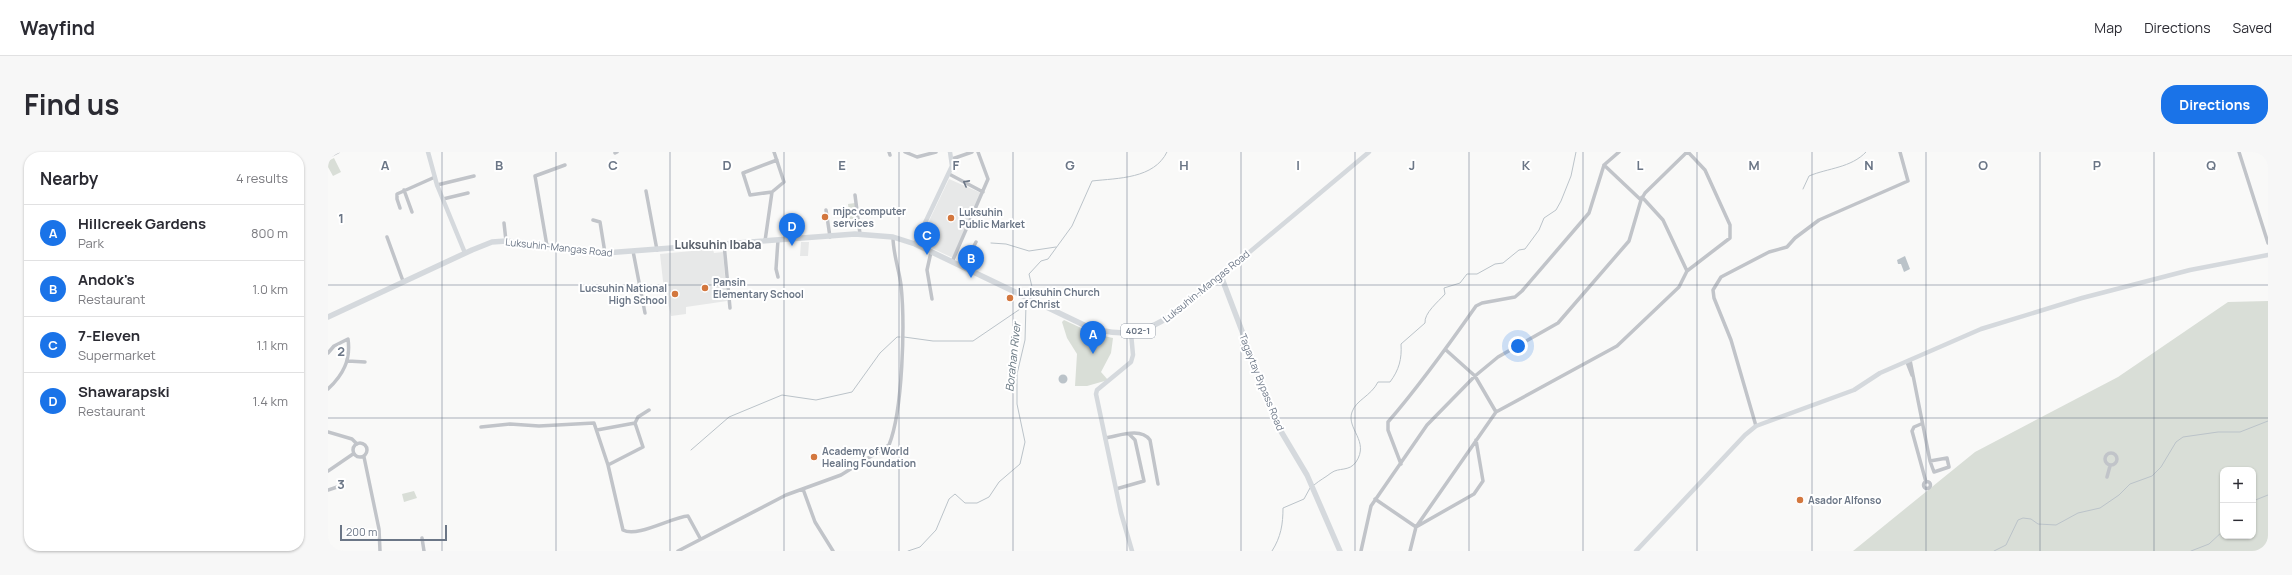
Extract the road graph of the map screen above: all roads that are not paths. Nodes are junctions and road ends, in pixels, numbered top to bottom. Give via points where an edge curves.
1 (338, 152) edge
2 (428, 152) edge
3 (774, 152) edge
4 (905, 152) edge
5 (936, 152) edge
6 (950, 152) edge
7 (972, 152) edge
8 (978, 152) edge
9 (1369, 152) edge
10 (1619, 152) edge
11 (1687, 152) edge
12 (1900, 152) edge
13 (2239, 152) edge
14 (328, 157) edge
15 (952, 159) junction
16 (777, 160) junction
17 (1604, 165) junction
18 (564, 166) dead end
19 (949, 174) junction
20 (474, 176) dead end
21 (434, 177) junction
22 (437, 185) junction
23 (404, 190) junction
24 (646, 191) dead end
25 (772, 192) junction
26 (983, 192) junction
27 (468, 193) dead end
28 (855, 195) dead end
29 (1642, 198) junction
30 (443, 199) junction
31 (400, 208) dead end
32 (826, 210) dead end
33 (412, 212) dead end
34 (593, 220) dead end
35 (504, 223) dead end
36 (860, 234) junction
37 (387, 237) dead end
38 (830, 237) junction
39 (893, 237) junction
40 (778, 240) junction
41 (506, 241) junction
42 (765, 241) junction
43 (976, 242) dead end
44 (2268, 243) edge
45 (724, 244) junction
46 (914, 244) junction
47 (548, 246) junction
48 (657, 250) junction
49 (634, 251) junction
50 (931, 252) junction
51 (465, 253) junction
52 (605, 253) junction
53 (2268, 255) edge
54 (952, 262) junction
55 (963, 267) junction
56 (1687, 271) junction
57 (1221, 276) junction
58 (778, 277) dead end
59 (402, 281) junction
60 (932, 299) dead end
61 (730, 308) dead end
62 (645, 314) dead end
63 (328, 317) edge
64 (1131, 333) junction
65 (1446, 350) junction
66 (328, 353) edge
67 (348, 361) junction
68 (1908, 361) junction
69 (366, 362) dead end
70 (1475, 376) junction
71 (328, 390) edge
72 (649, 410) dead end
73 (1496, 412) junction
74 (635, 423) junction
75 (1921, 424) junction
76 (1756, 426) junction
77 (480, 427) dead end
78 (597, 430) junction
79 (328, 432) edge
80 (1129, 434) junction
81 (1105, 438) junction
82 (1476, 440) junction
83 (357, 444) junction
84 (353, 454) junction
85 (364, 457) junction
86 (1930, 461) junction
87 (1401, 464) junction
88 (608, 465) junction
89 (2110, 466) dead end
90 (1931, 467) junction
91 (1923, 469) junction
92 (328, 471) edge
93 (2107, 477) dead end
94 (1926, 482) dead end
95 (1158, 484) dead end
96 (343, 485) dead end
97 (1116, 488) junction
98 (803, 489) junction
99 (328, 490) edge
100 (1375, 499) junction
101 (1416, 527) junction
102 (422, 538) dead end
103 (700, 538) junction
104 (380, 551) edge
105 (424, 551) edge
106 (678, 551) edge
107 (833, 551) edge
108 (1132, 551) edge
109 (1340, 551) edge
110 (1361, 551) edge
111 (1410, 551) edge
112 (1636, 551) edge

1 - 14 street
2 - 21 street
3 - 16 street
4 - 5 street via 917,157
6 - 15 street
7 - 15 street
8 - 26 street via 988,179
9 - 57 street, Luksuhin-Mangas Road / 402-1
10 - 17 street
11 - 29 street
11 - 56 street via 1705,170 1732,233 1730,238
12 - 76 street via 1908,181 1819,220 1787,247 1769,252 1721,277 1717,282 1713,290 1714,298 1731,340
13 - 44 street
15 - 19 street
16 - 25 street via 784,182
16 - 25 street via 743,174 750,195
17 - 29 street
17 - 65 street via 1591,210 1572,233 1518,296 1476,306
18 - 47 street via 535,176
26 -> 19 street
19 - 46 street
20 - 22 street
21 - 22 street
21 - 23 street
22 - 30 street
23 - 31 street via 396,196
23 - 33 street
24 - 48 street
25 - 42 street
26 - 54 street
27 - 30 street
28 - 36 street
29 - 56 street via 1663,220
29 - 70 street via 1629,241 1558,323 1498,357
30 - 51 street
32 - 38 street
34 - 52 street via 600,222
35 - 41 street
36 - 38 main road, Luksuhin-Mangas Road / 402-1
36 - 39 main road, Luksuhin-Mangas Road / 402-1
37 - 59 street
38 - 40 main road, Luksuhin-Mangas Road / 402-1
39 - 46 main road, Luksuhin-Mangas Road / 402-1
39 - 98 street via 894,258 901,287 902,340 898,394 889,445 841,476
40 - 42 main road, Luksuhin-Mangas Road / 402-1
40 - 58 street
41 - 47 main road, Luksuhin-Mangas Road / 402-1
41 - 51 main road, Luksuhin-Mangas Road / 402-1 via 485,244
42 - 45 main road, Luksuhin-Mangas Road / 402-1
43 - 55 street
45 - 48 main road, Luksuhin-Mangas Road / 402-1
45 - 61 street
46 - 50 main road, Luksuhin-Mangas Road / 402-1
47 - 52 main road, Luksuhin-Mangas Road / 402-1
48 - 49 main road, Luksuhin-Mangas Road / 402-1
49 - 52 main road, Luksuhin-Mangas Road / 402-1
49 - 62 street
50 - 54 main road, Luksuhin-Mangas Road / 402-1
50 - 60 street via 927,270
51 - 59 main road, Luksuhin-Mangas Road / 402-1
53 - 68 street via 2190,270 2082,298 1981,329
54 - 55 main road, Luksuhin-Mangas Road / 402-1
55 - 64 main road, Luksuhin-Mangas Road / 402-1 via 1096,329
56 - 73 street via 1679,287 1617,346
57 - 64 main road, Luksuhin-Mangas Road / 402-1 via 1164,321
57 - 109 main road, Tagaytay Bypass Road via 1279,428 1318,499
59 - 63 main road, Luksuhin-Mangas Road / 402-1
64 - 81 street via 1131,362 1096,393
65 - 70 street
65 - 87 street via 1387,424
66 - 67 street via 334,346 348,339
67 - 69 street
67 - 71 street via 343,372
68 - 75 street
68 - 76 street via 1880,373 1854,390
70 - 73 street
70 - 87 street via 1427,425
72 - 74 street via 638,417
73 - 82 street
74 - 78 street
74 - 88 street via 643,447
75 - 86 street
75 - 91 street via 1912,431
76 - 112 street
77 - 78 street via 585,422 594,423
78 - 88 street
79 - 83 street via 349,437
80 - 81 street
80 - 95 street via 1144,433 1150,440
80 - 97 street via 1135,440 1144,481
81 - 97 street
82 - 101 street
82 - 101 street via 1482,484 1474,494
83 - 84 street via 353,447
83 - 85 street via 362,443 366,446
84 - 85 street
84 - 92 street
85 - 104 street via 379,529
86 - 90 street
86 - 90 street via 1945,457 1950,464 1947,469 1936,472
87 - 100 street
88 - 103 street via 623,530 627,532 643,529 688,516
89 - 93 street
90 - 91 street
91 - 94 street
96 - 99 street
97 - 108 street
98 - 103 street
98 - 107 street via 815,522
100 - 101 street
100 - 110 street via 1369,513
101 - 111 street
102 - 105 street
103 - 106 street

